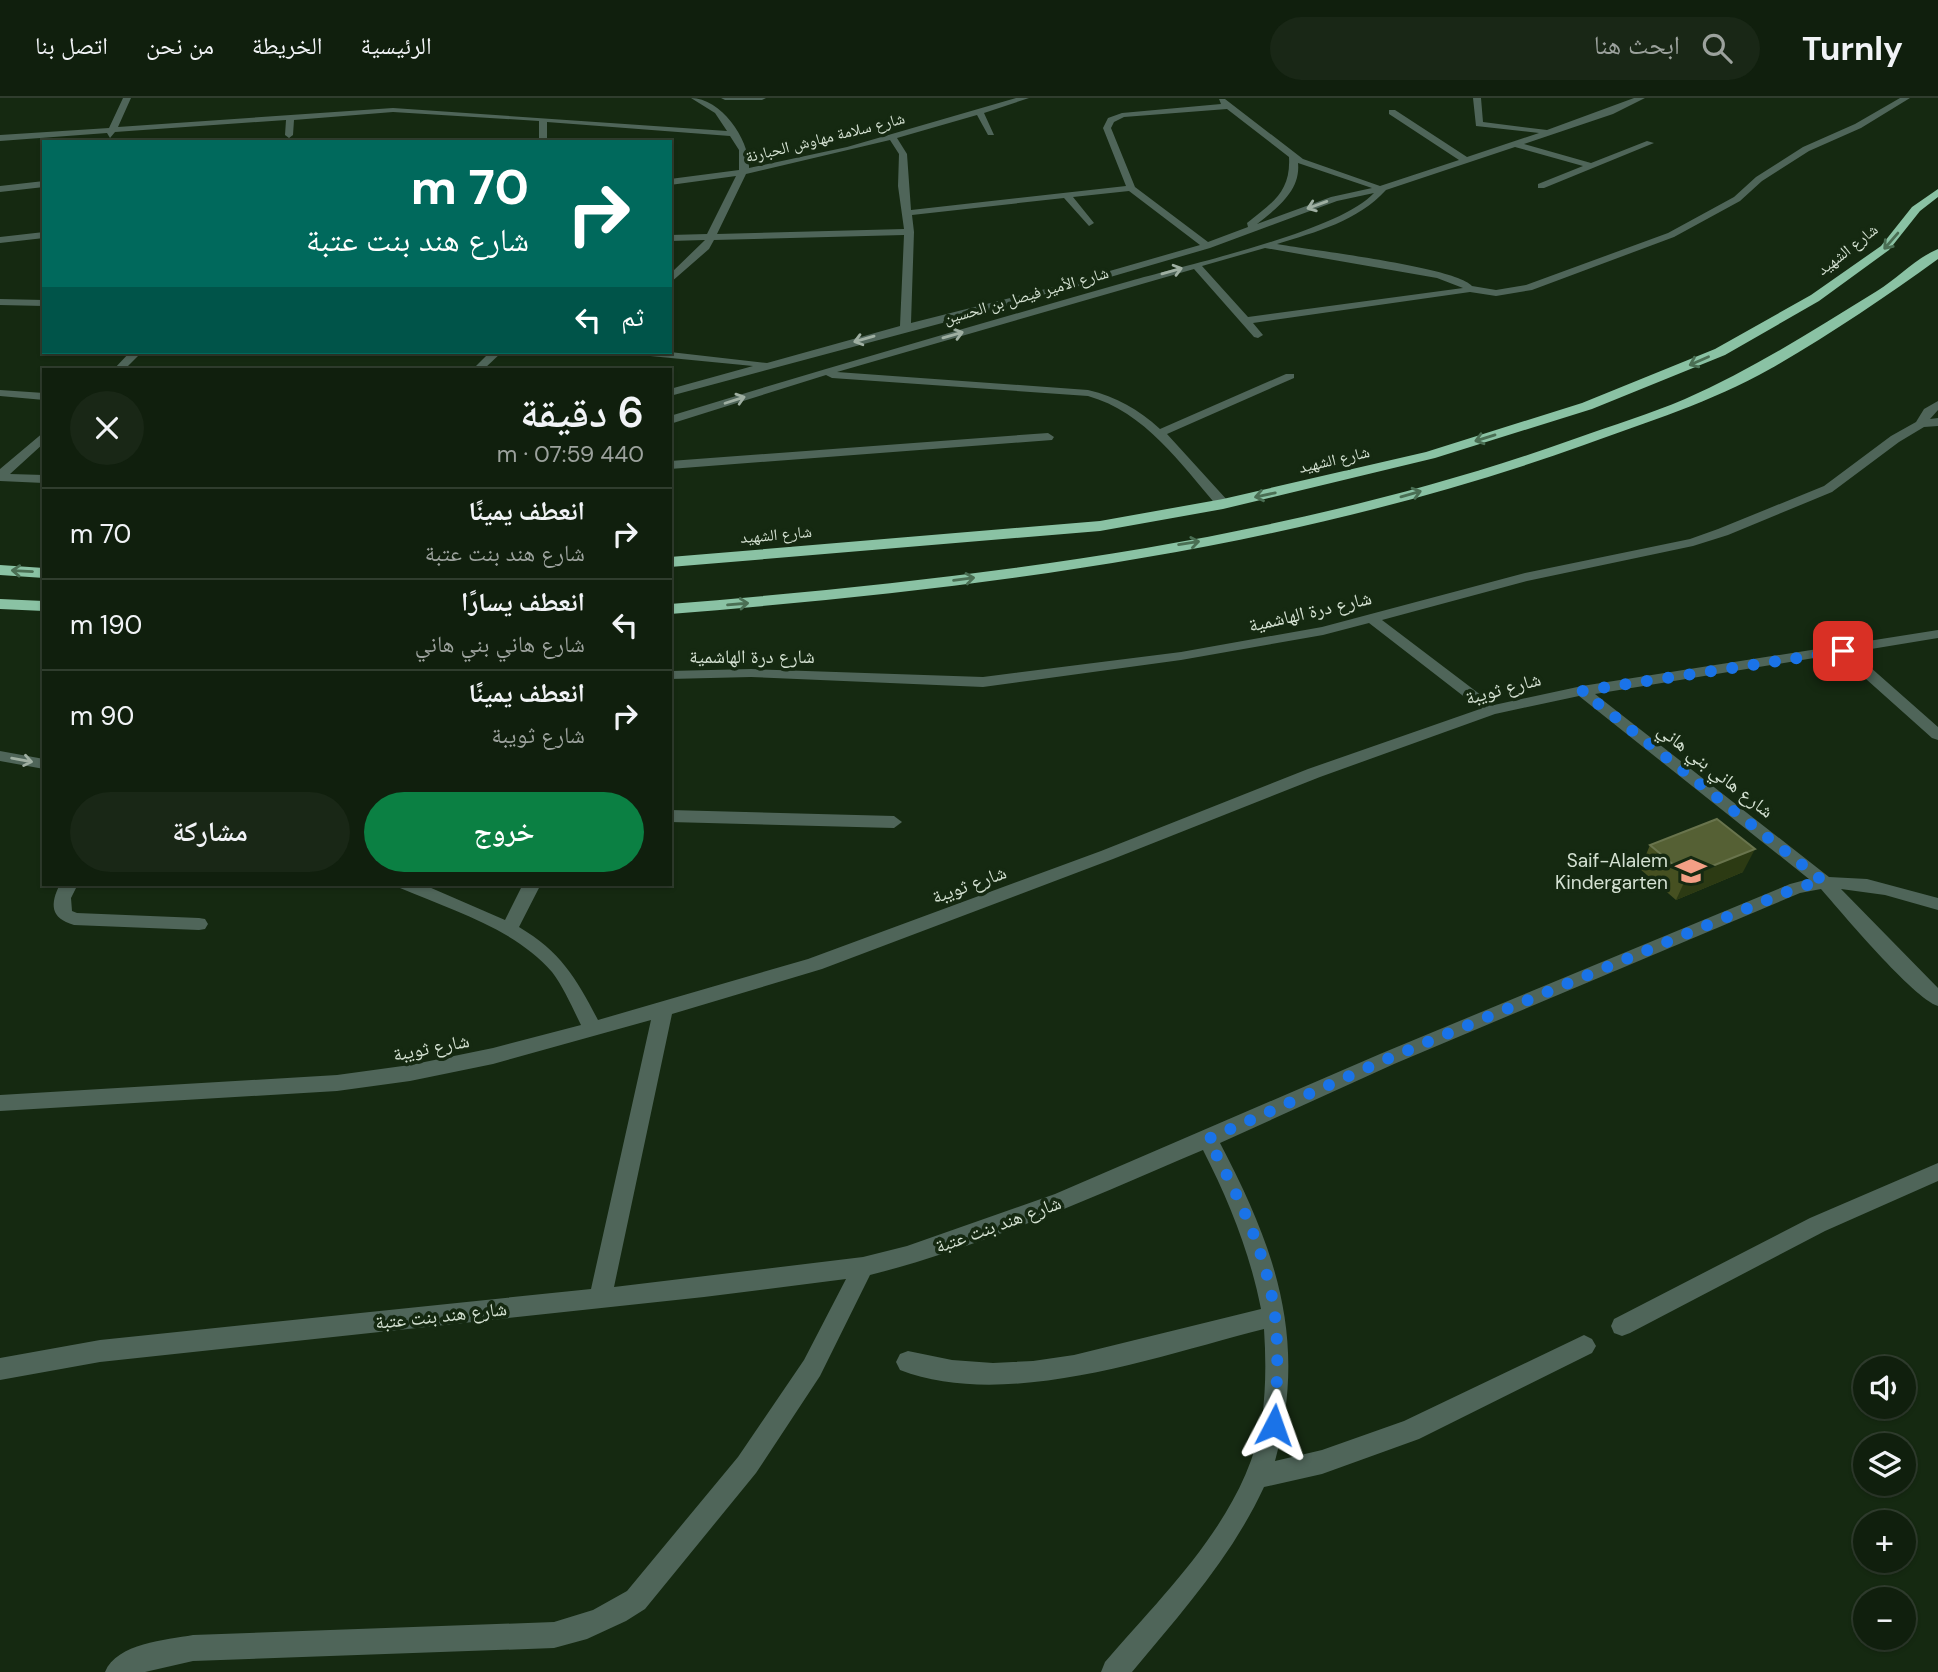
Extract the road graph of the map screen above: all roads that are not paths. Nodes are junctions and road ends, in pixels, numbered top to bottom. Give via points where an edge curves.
1 (127, 98) edge
2 (695, 98) edge
3 (725, 98) edge
4 (762, 98) edge
5 (1025, 98) edge
6 (1217, 98) edge
7 (1477, 98) edge
8 (1641, 98) edge
9 (1906, 98) edge
10 (1006, 101) edge
11 (1229, 106) junction
12 (980, 112) junction
13 (1392, 112) dead end
14 (290, 116) junction
15 (543, 119) junction
16 (113, 129) junction
17 (1551, 131) junction
18 (991, 133) dead end
19 (732, 134) junction
20 (289, 135) dead end
21 (892, 137) junction
22 (0, 138) edge
23 (108, 140) edge
24 (543, 140) edge
25 (1650, 142) dead end
26 (1515, 144) junction
27 (1293, 157) junction
28 (1465, 160) junction
29 (1592, 166) junction
30 (744, 174) junction
31 (672, 182) edge
32 (42, 184) edge
33 (1541, 186) dead end
34 (0, 188) edge
35 (1131, 188) junction
36 (1383, 188) junction
37 (1938, 192) edge
38 (1067, 195) junction
39 (906, 213) junction
40 (1089, 223) dead end
41 (909, 232) junction
42 (1241, 232) junction
43 (42, 235) edge
44 (712, 236) junction
45 (672, 238) edge
46 (0, 240) edge
47 (1265, 245) junction
48 (1208, 246) junction
49 (1938, 253) edge
50 (1196, 265) junction
51 (672, 278) edge
52 (1469, 289) junction
53 (0, 302) edge
54 (42, 303) edge
55 (1247, 321) junction
56 (905, 328) junction
57 (1258, 335) dead end
58 (134, 354) edge
59 (494, 354) edge
60 (660, 354) edge
61 (773, 365) junction
62 (120, 368) edge
63 (479, 368) edge
64 (818, 374) junction
65 (1290, 376) dead end
66 (672, 392) edge
67 (0, 393) edge
68 (42, 397) edge
69 (1938, 405) edge
70 (672, 419) edge
71 (1938, 422) edge
72 (1921, 424) junction
73 (1158, 434) junction
74 (1048, 437) dead end
75 (42, 438) edge
76 (672, 465) edge
77 (0, 476) edge
78 (42, 479) edge
79 (1223, 503) junction
80 (672, 562) edge
81 (0, 570) edge
82 (42, 573) edge
83 (0, 604) edge
84 (42, 606) edge
85 (672, 609) edge
86 (1371, 618) junction
87 (1938, 634) edge
88 (1843, 651) junction
89 (672, 675) edge
90 (1582, 691) junction
91 (1491, 710) junction
92 (1938, 734) edge
93 (0, 756) edge
94 (42, 764) edge
95 (672, 816) edge
96 (894, 822) dead end
97 (1823, 881) junction
98 (68, 886) edge
99 (410, 886) edge
100 (531, 886) edge
101 (1938, 904) edge
102 (199, 924) dead end
103 (509, 930) junction
104 (1938, 999) edge
105 (663, 1010) junction
106 (592, 1027) junction
107 (0, 1103) edge
108 (1208, 1139) junction
109 (1938, 1172) edge
110 (863, 1267) junction
111 (600, 1298) junction
112 (1275, 1316) junction
113 (1622, 1326) dead end
114 (1584, 1346) dead end
115 (908, 1362) dead end
116 (0, 1369) edge
117 (1257, 1477) junction
118 (119, 1672) edge
119 (1115, 1672) edge

1 - 16 street
2 - 19 street via 718,111
3 - 4 street
5 - 10 street, شارع سلامة مهاوش الحبارنة
6 - 11 street
7 - 17 street via 1479,124
8 - 17 street, شارع الأمير فيصل بن الحسين
9 - 52 street via 1806,149 1737,199 1662,239 1528,288 1496,293
10 - 12 street, شارع سلامة مهاوش الحبارنة
11 - 27 street
11 - 35 street via 1122,115 1111,120 1107,128
12 - 18 street
12 - 21 street, شارع سلامة مهاوش الحبارنة
13 - 28 street
14 - 15 street via 427,110
14 - 16 street
14 - 20 street
15 - 19 street
15 - 24 street
16 - 22 street
16 - 23 street
17 - 26 street, شارع الأمير فيصل بن الحسين
19 - 30 street via 743,150
21 - 30 street, شارع سلامة مهاوش الحبارنة
21 - 39 street via 903,155
25 - 29 street
26 - 28 street, شارع الأمير فيصل بن الحسين
26 - 29 street
27 - 36 street via 1318,170
27 - 42 street via 1293,184
28 - 36 street, شارع الأمير فيصل بن الحسين
29 - 33 street
30 - 31 street, شارع سلامة مهاوش الحبارنة
30 - 44 street
32 - 34 street
35 - 38 street
35 - 48 street
36 -> 42 street, شارع الأمير فيصل بن الحسين via 1334,199
36 - 47 street, شارع الأمير فيصل بن الحسين via 1368,203 1332,222
37 -> 79 highway, شارع الشهيد via 1916,209 1885,248 1815,298 1720,352 1587,406 1430,455
38 - 39 street
38 - 40 street
39 - 41 street
41 - 44 street
41 - 56 street
42 - 48 street, شارع الأمير فيصل بن الحسين
43 - 46 street
44 - 45 street
44 - 51 street
47 - 50 street, شارع الأمير فيصل بن الحسين
47 - 52 street via 1439,275
48 - 56 street, شارع الأمير فيصل بن الحسين
85 -> 49 highway via 990,576 1259,532 1403,497 1551,453 1687,403 1773,362
50 - 55 street
64 -> 50 street, شارع الأمير فيصل بن الحسين
52 - 55 street
53 - 54 street
55 - 57 street
56 -> 61 street, شارع الأمير فيصل بن الحسين
58 - 62 street
59 - 63 street
60 - 61 street
61 - 66 street, شارع الأمير فيصل بن الحسين
70 -> 64 street, شارع الأمير فيصل بن الحسين
64 - 73 street via 1097,394 1124,405
65 - 73 street
67 - 68 street
69 - 72 street, شارع درة الهاشمية
71 - 72 street, شارع درة الهاشمية
72 - 86 street, شارع درة الهاشمية via 1828,489 1723,532
73 - 79 street
74 - 76 street
75 - 77 street
77 - 78 street
79 - 80 highway, شارع الشهيد via 1100,526
82 -> 81 highway
83 - 84 highway
86 - 89 street, شارع درة الهاشمية via 1232,648 993,681
86 - 91 street
87 - 88 street, شارع ثويبة
88 - 90 street, شارع ثويبة
88 - 92 street
90 - 91 street, شارع ثويبة
90 - 97 street, شارع هاني بني هاني
91 - 105 street, شارع ثويبة via 815,964
93 -> 94 street
95 - 96 street
97 - 101 street, شارع هند بنت عتبة via 1862,884
97 - 104 street, شارع هاني بني هاني
97 - 108 street, شارع هند بنت عتبة via 1796,888 1387,1059
98 - 102 street via 61,907 74,919
99 - 103 street
100 - 103 street
103 - 106 street via 557,966
105 - 106 street, شارع ثويبة
105 - 111 street
106 - 107 street, شارع ثويبة via 493,1056 337,1083
108 - 110 street, شارع هند بنت عتبة via 940,1246
108 - 112 street via 1254,1233
109 - 113 street via 1854,1207
110 - 111 street, شارع هند بنت عتبة
110 - 118 street via 812,1368 747,1465 636,1600 618,1612 554,1635 192,1648 144,1658
111 - 116 street, شارع هند بنت عتبة via 100,1351
112 - 115 street via 1033,1372 965,1372
112 - 117 street via 1274,1425
114 - 117 street via 1410,1431 1322,1462
117 - 119 street via 1237,1518

